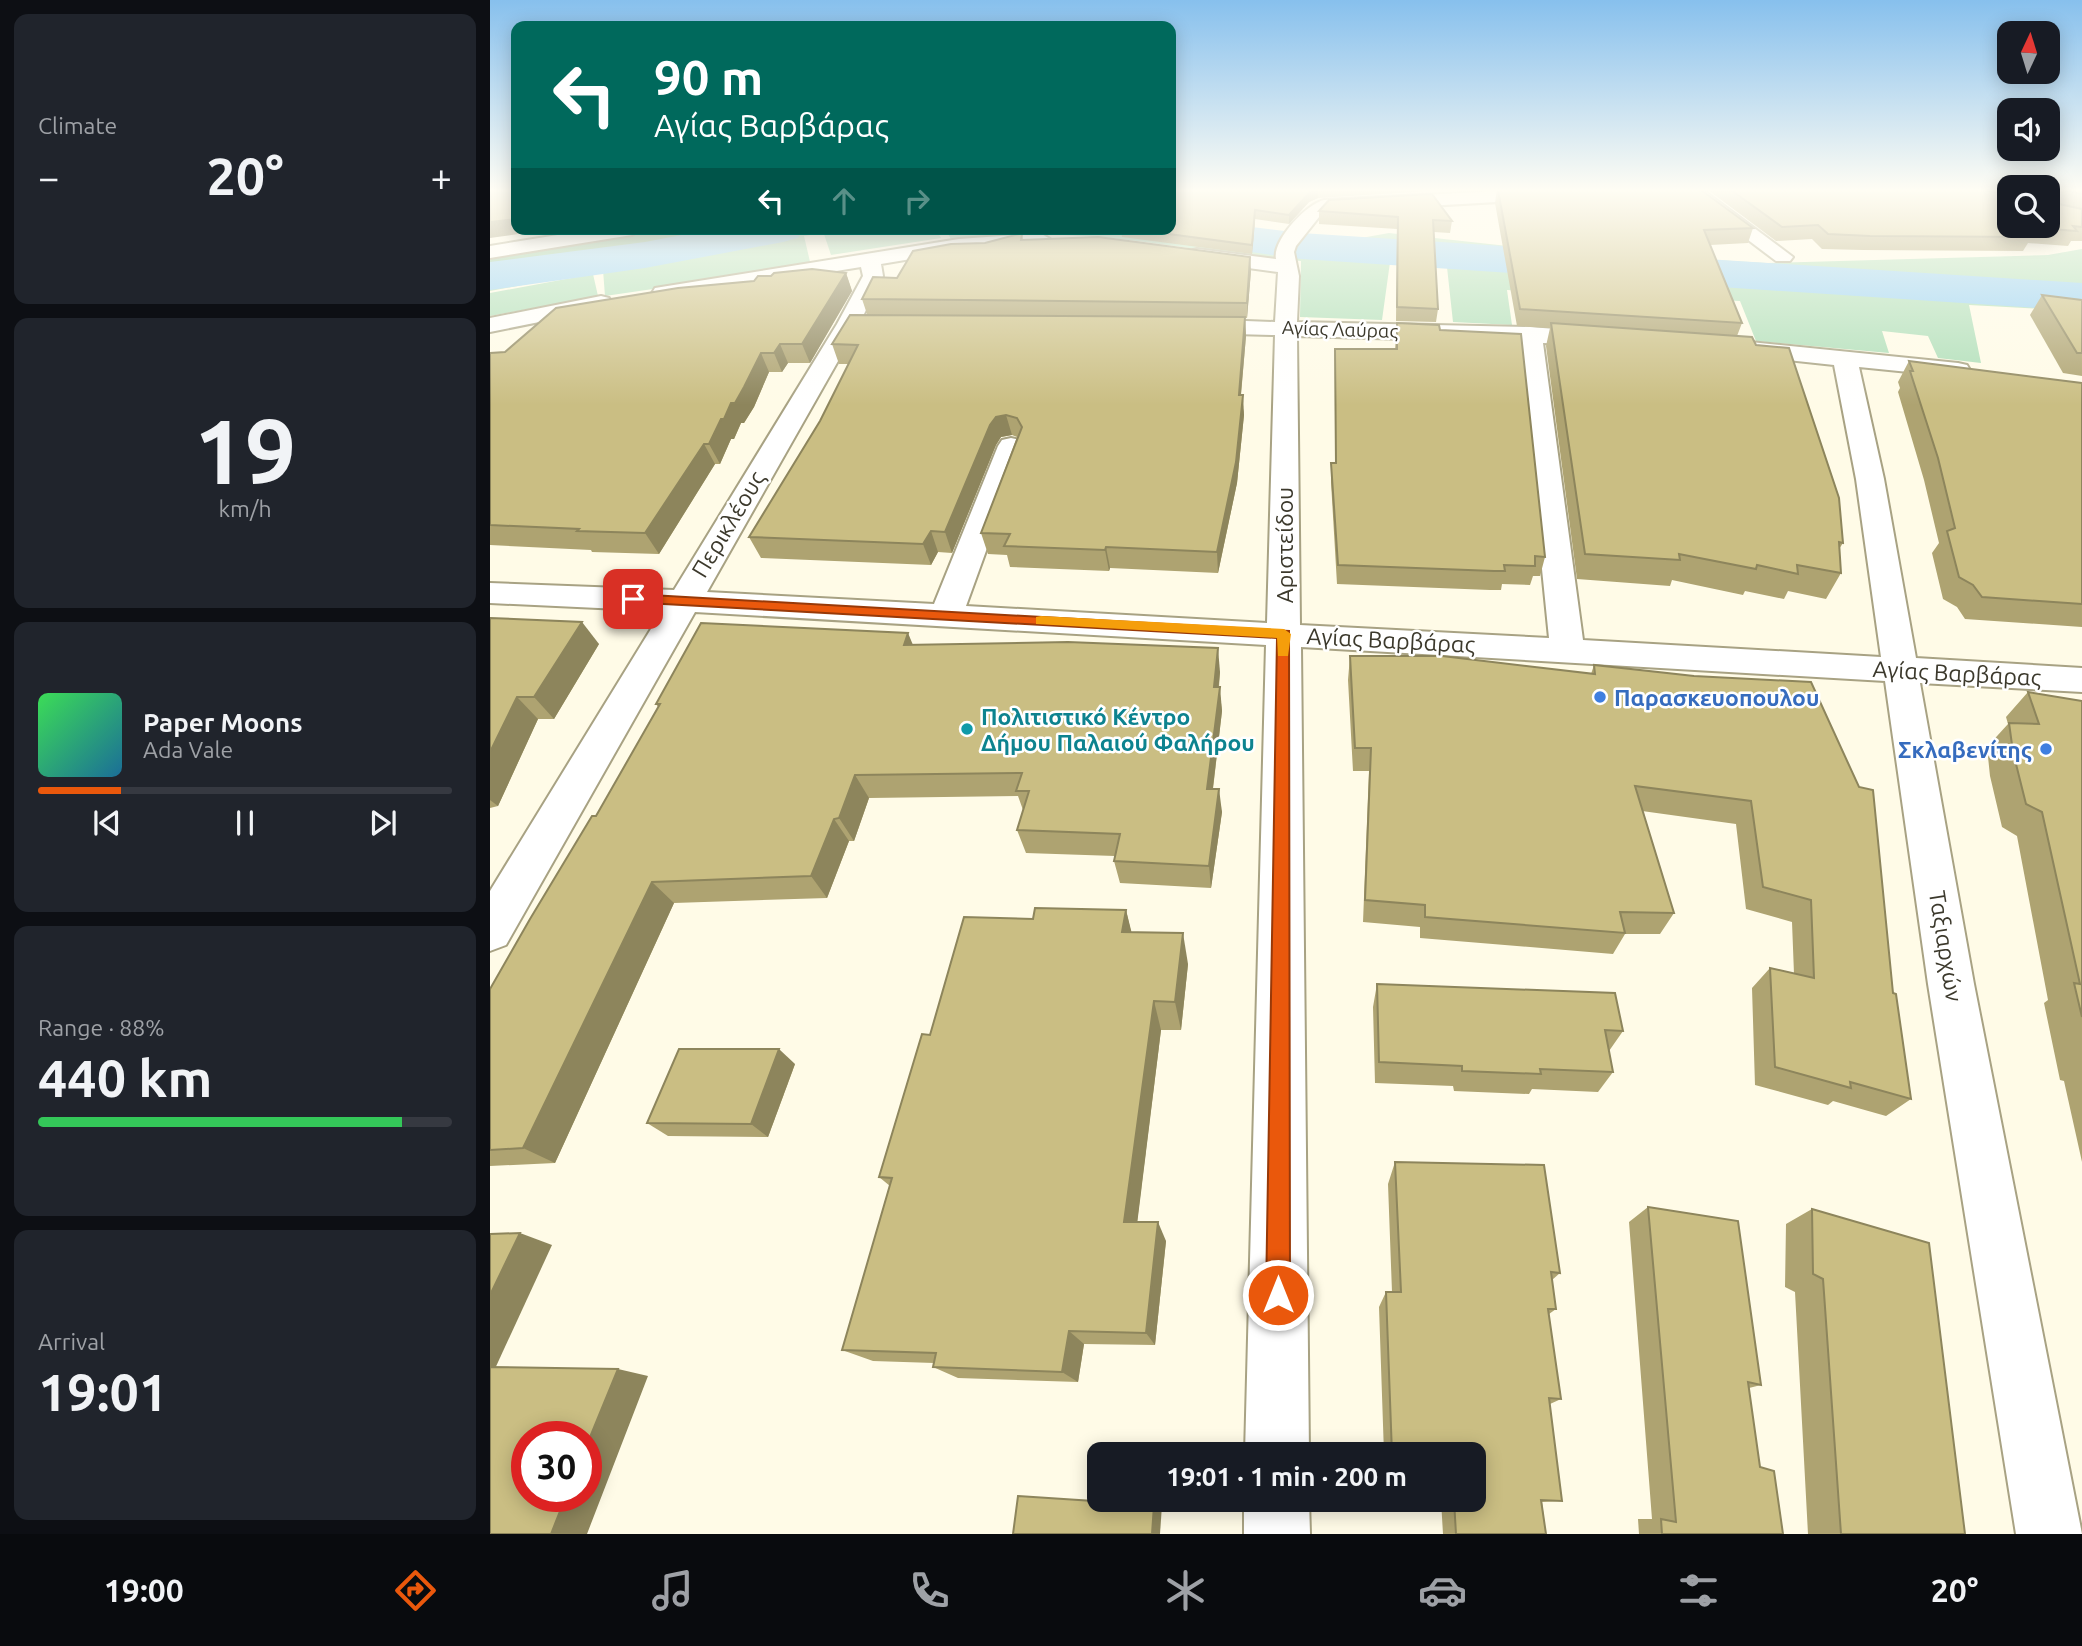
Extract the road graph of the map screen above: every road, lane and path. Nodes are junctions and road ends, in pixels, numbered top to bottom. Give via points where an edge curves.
1 (860, 262) edge
2 (870, 262) edge
3 (1288, 262) edge
4 (644, 296) edge
5 (616, 300) edge
6 (848, 324) junction
7 (876, 324) edge
8 (1178, 326) edge
9 (1286, 327) junction
10 (504, 329) edge
11 (1530, 334) junction
12 (1628, 340) edge
13 (1720, 346) edge
14 (1845, 358) junction
15 (1975, 372) edge
16 (1011, 446) edge
17 (490, 593) edge
18 (683, 601) junction
19 (946, 615) junction
20 (1284, 634) junction
21 (1567, 649) junction
22 (1903, 670) junction
23 (2082, 680) edge
24 (490, 931) edge
25 (1277, 1442) edge
26 (1277, 1512) edge
27 (1277, 1534) edge
28 (2049, 1534) edge

1 - 4 street
2 - 6 street, Περικλέους via 873,276
3 - 9 street, Αριστείδου
5 - 10 street
6 - 7 street
6 - 18 street, Περικλέους
8 - 9 street, Αγίας Λαύρας
9 - 11 street, Αγίας Λαύρας
9 - 20 street, Αριστείδου
11 - 12 street, Αγίας Λαύρας
11 - 21 street
13 - 14 street
14 - 15 street
14 - 22 street, Ταξιαρχών
16 - 19 street
17 - 18 street, Αγίας Βαρβάρας
18 - 19 street, Αγίας Βαρβάρας
18 - 24 street, Περικλέους
19 - 20 street, Αγίας Βαρβάρας
20 - 21 street, Αγίας Βαρβάρας
20 - 25 street, Αριστείδου
21 - 22 street, Αγίας Βαρβάρας
22 - 23 street, Αγίας Βαρβάρας
22 - 28 street, Ταξιαρχών via 1951,984
26 - 27 street

